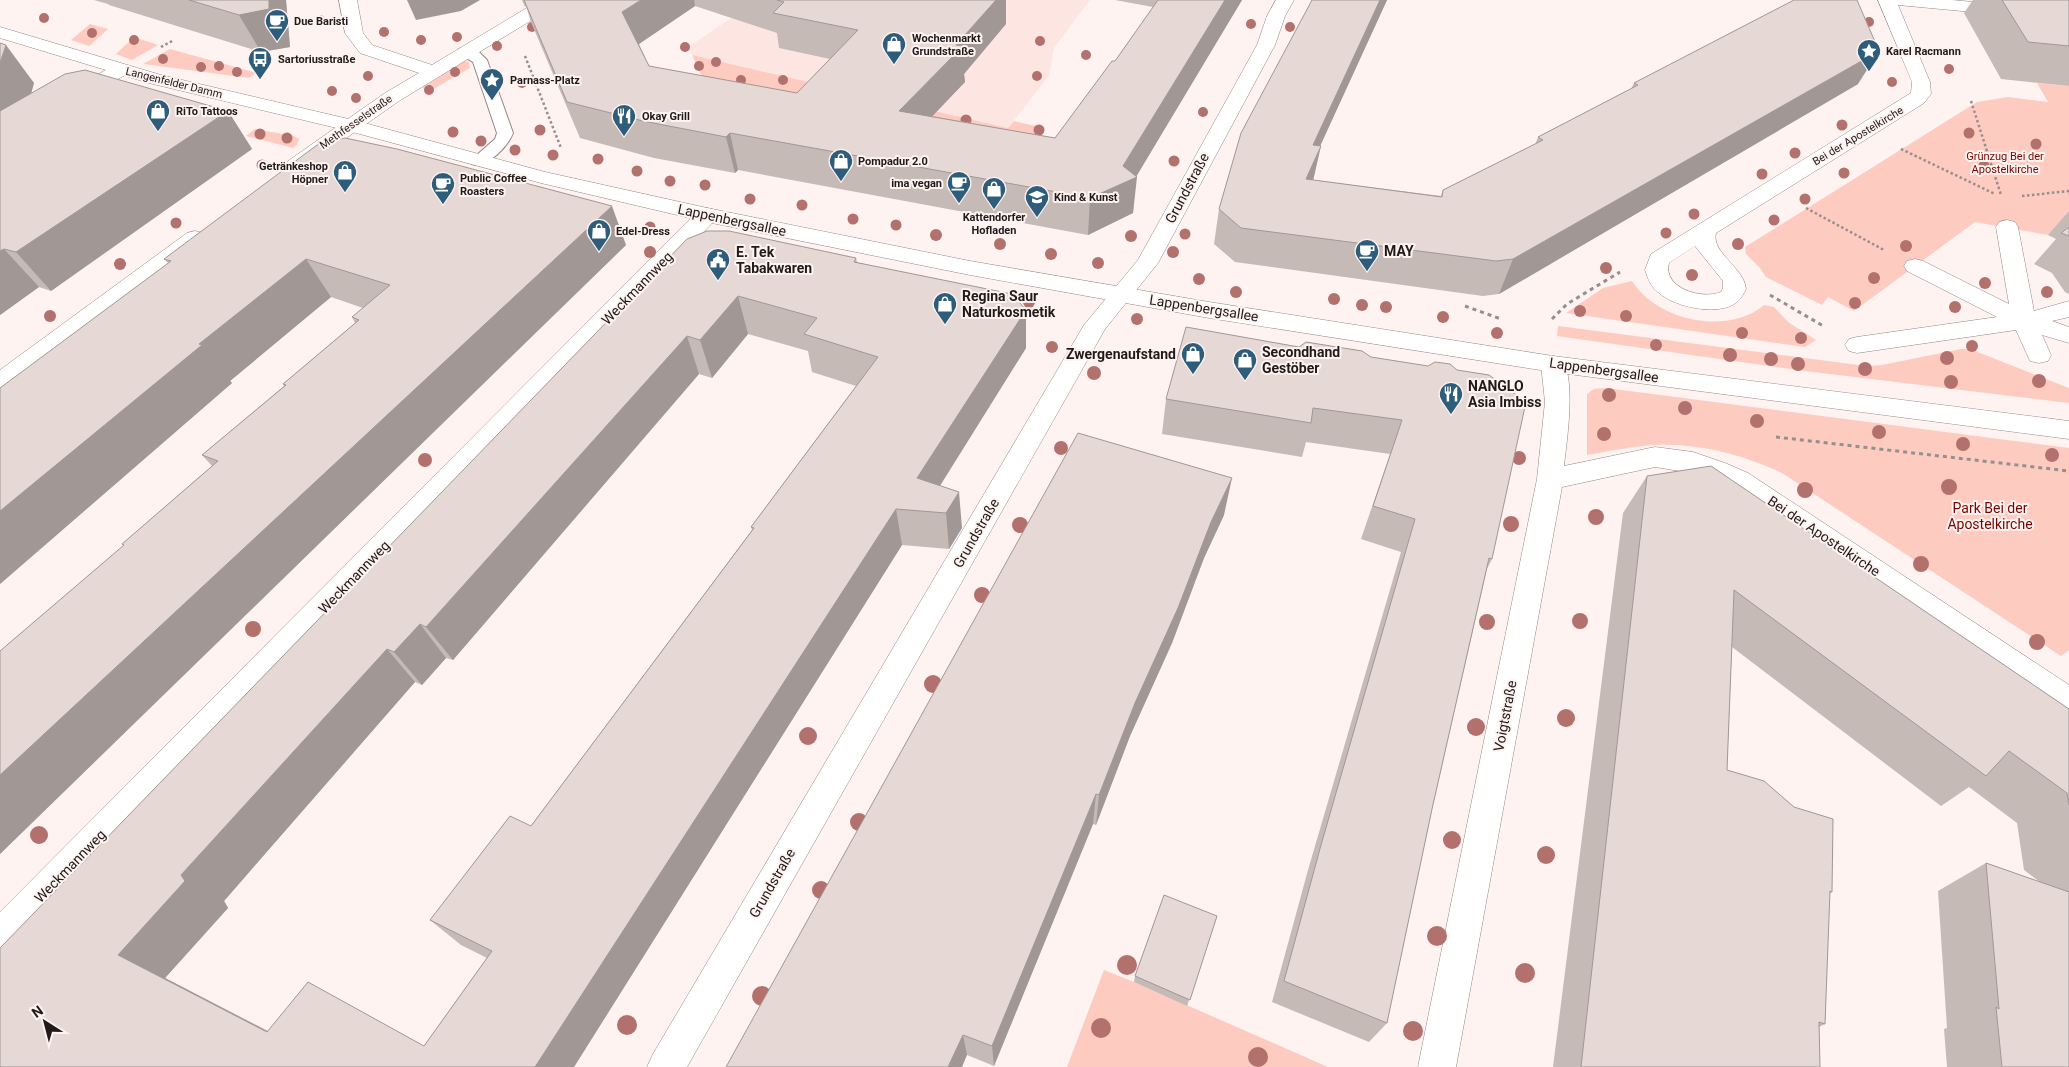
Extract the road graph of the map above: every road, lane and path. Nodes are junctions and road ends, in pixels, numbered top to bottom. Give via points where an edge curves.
1 (348, 0) edge
2 (552, 0) edge
3 (1887, 0) edge
4 (1896, 0) edge
5 (1280, 8) edge
6 (2069, 16) edge
7 (0, 32) edge
8 (522, 49) dead end
9 (464, 52) junction
10 (120, 70) junction
11 (433, 71) junction
12 (1970, 101) dead end
13 (57, 105) edge
14 (350, 125) junction
15 (1865, 132) junction
16 (561, 149) dead end
17 (478, 161) junction
18 (277, 178) edge
19 (2069, 191) edge
20 (2002, 198) junction
21 (1803, 207) dead end
22 (707, 216) junction
23 (2007, 227) joint
24 (209, 228) edge
25 (1706, 230) junction
26 (1658, 259) junction
27 (1915, 266) joint
28 (1763, 291) dead end
29 (1120, 294) junction
30 (2069, 309) edge
31 (1552, 319) dead end
32 (2024, 321) junction
33 (1829, 329) dead end
34 (2069, 336) edge
35 (1857, 345) dead end
36 (2039, 355) dead end
37 (1553, 364) junction
38 (0, 382) edge
39 (2069, 430) edge
40 (1776, 437) dead end
41 (2069, 471) edge
42 (1550, 479) junction
43 (2069, 702) edge
44 (0, 938) edge
45 (666, 1067) edge
46 (1437, 1067) edge

1 - 11 street via 353,34 360,45
2 - 9 street, Methfesselstraße
3 - 15 street, Bei der Apostelkirche via 1922,88 1917,99
4 - 6 street
5 - 29 street, Grundstraße via 1266,45 1149,258
7 - 10 street, Langenfelder Damm
8 - 16 path
9 - 11 street, Methfesselstraße
9 - 17 lane via 480,60 505,133 502,141
10 - 13 street
10 - 14 street, Langenfelder Damm
11 - 14 street, Methfesselstraße
12 - 20 path
14 - 17 street, Lappenbergsallee
14 - 18 street, Methfesselstraße
15 - 20 path
15 - 25 street, Bei der Apostelkirche
17 - 22 street, Lappenbergsallee
19 - 20 path
20 - 23 path
21 - 27 path
22 - 29 street, Lappenbergsallee
22 - 44 street, Weckmannweg
23 - 32 street
24 - 38 street
25 - 26 street, Bei der Apostelkirche
25 - 26 street via 1702,241 1705,248 1734,282 1735,289 1730,296 1708,302 1669,290 1655,274 1654,266
26 - 31 path via 1621,272 1567,304
27 - 32 street
28 - 33 path
29 - 37 street, Lappenbergsallee
29 - 45 street, Grundstraße via 1092,333
30 - 32 street
32 - 34 street
32 - 35 street
32 - 36 street
37 - 39 street, Lappenbergsallee
37 - 42 street, Voigtstraße via 1557,402
40 - 41 path
42 - 43 street, Bei der Apostelkirche via 1655,457 1713,467 1750,486
42 - 46 street, Voigtstraße

